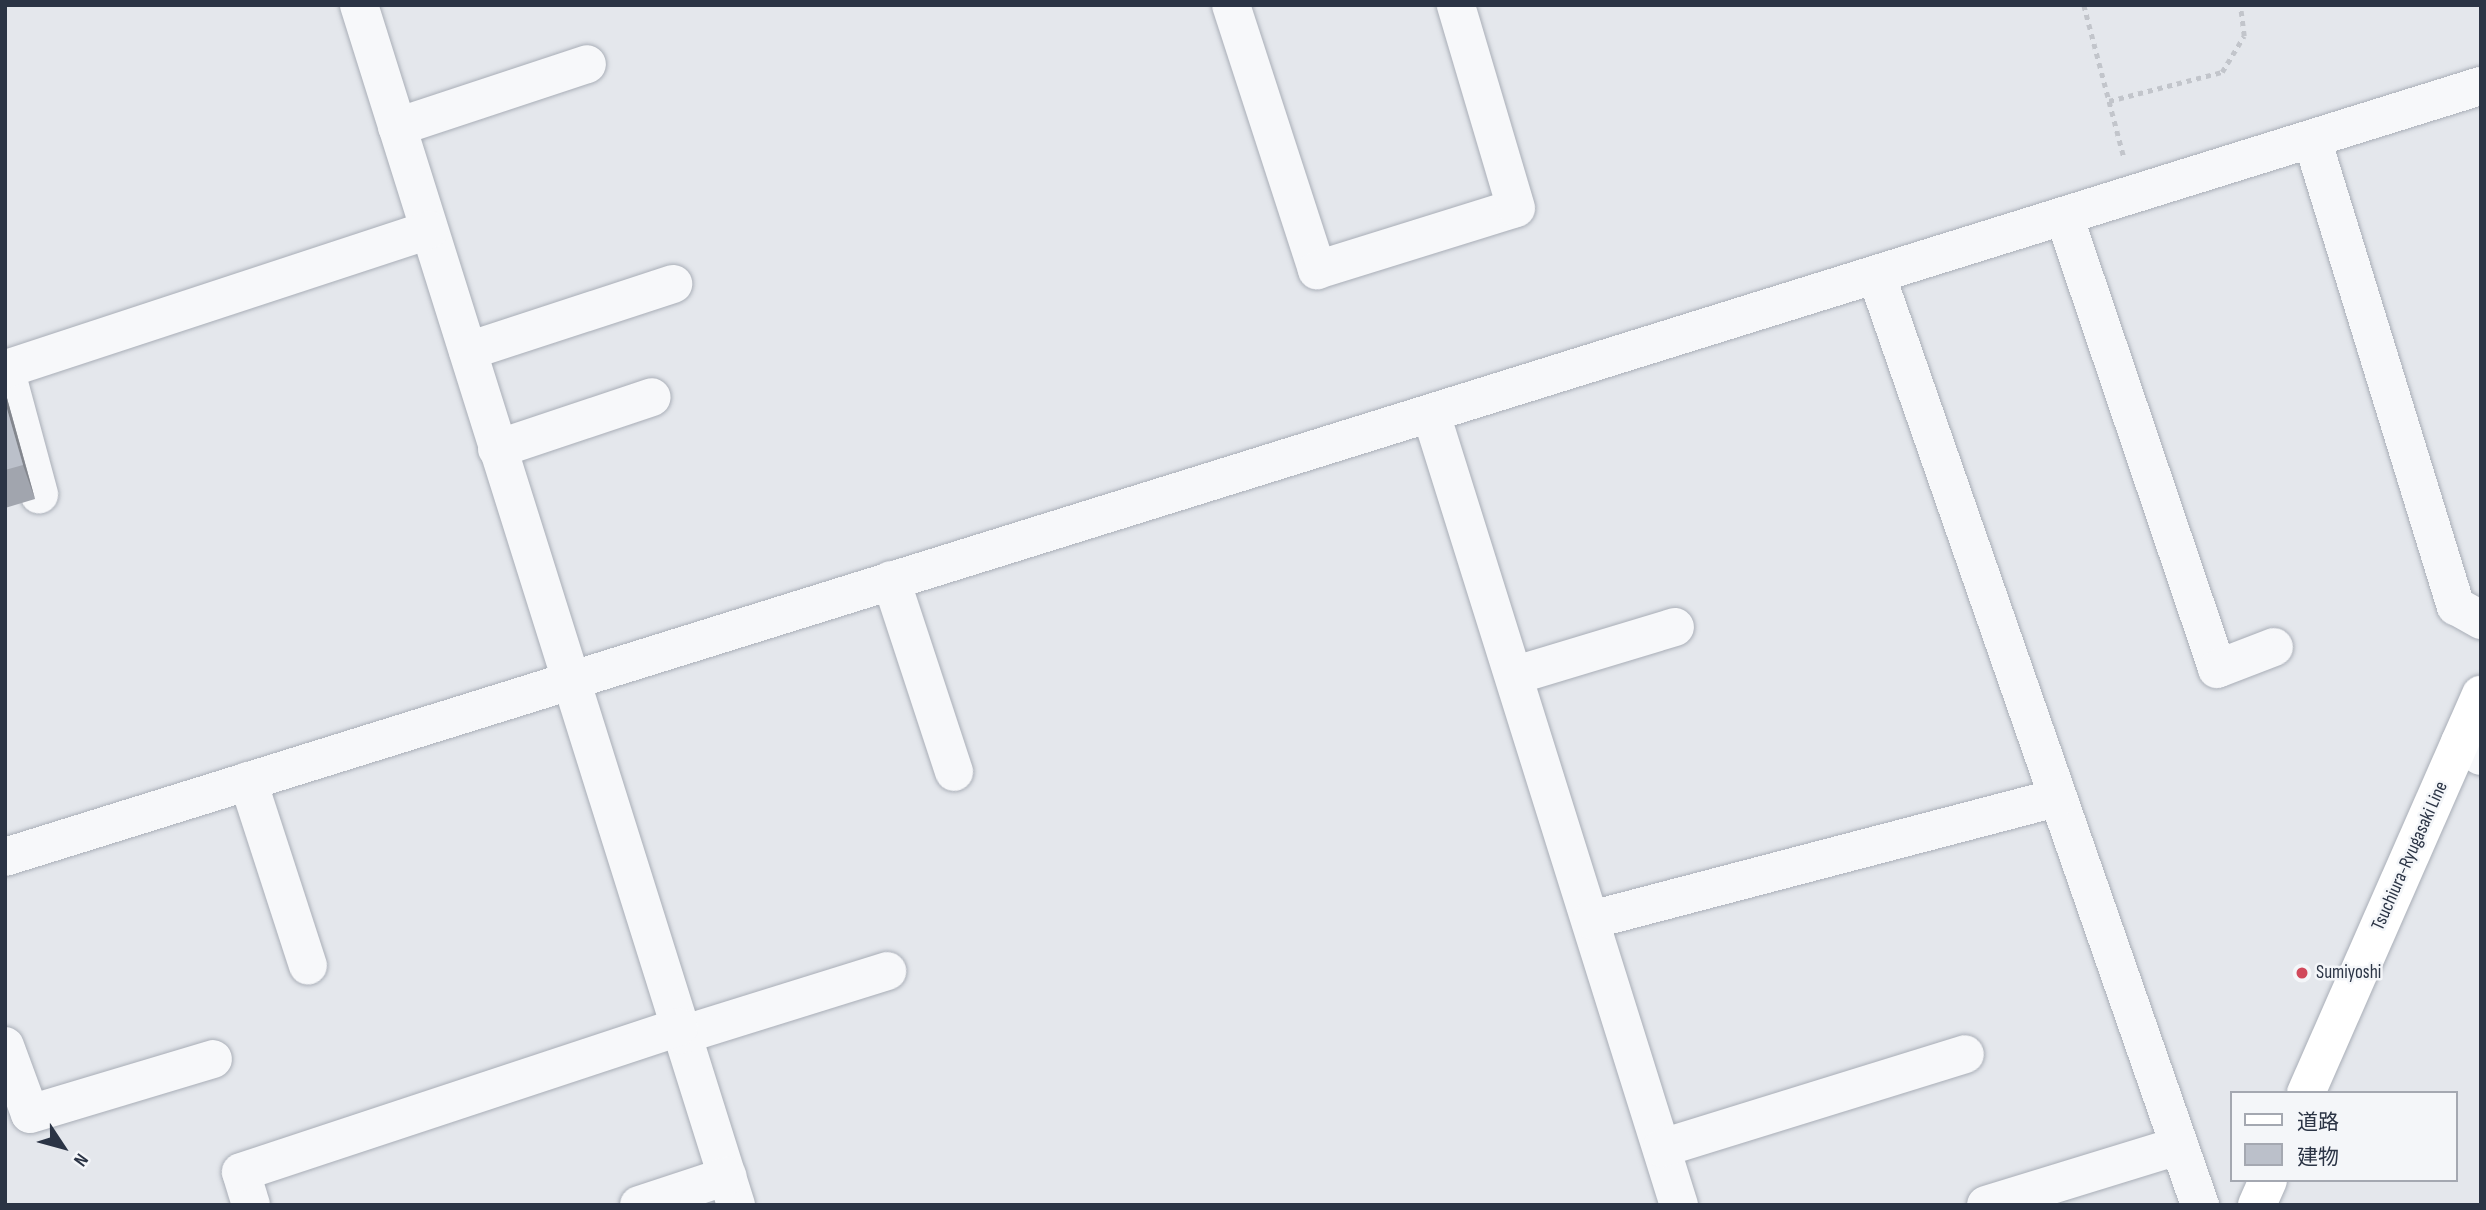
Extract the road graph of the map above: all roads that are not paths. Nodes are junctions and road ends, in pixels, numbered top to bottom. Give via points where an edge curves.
1 (359, 5) edge
2 (1231, 5) edge
3 (1456, 5) edge
4 (587, 64) dead end
5 (2481, 86) edge
6 (397, 127) junction
7 (2312, 139) junction
8 (2064, 216) junction
9 (429, 229) junction
10 (1877, 276) junction
11 (673, 284) dead end
12 (468, 351) junction
13 (5, 368) edge
14 (652, 397) dead end
15 (1432, 417) junction
16 (497, 449) junction
17 (39, 494) dead end
18 (891, 580) junction
19 (2481, 620) edge
20 (1675, 627) dead end
21 (2274, 647) dead end
22 (1516, 676) junction
23 (568, 682) junction
24 (2481, 695) edge
25 (2470, 749) edge
26 (954, 772) dead end
27 (248, 781) junction
28 (2057, 798) junction
29 (5, 857) edge
30 (1591, 920) junction
31 (308, 965) dead end
32 (887, 971) dead end
33 (680, 1031) junction
34 (5, 1046) edge
35 (1965, 1054) dead end
36 (213, 1059) dead end
37 (2307, 1091) edge
38 (2175, 1147) junction
39 (1662, 1148) junction
40 (2267, 1182) edge
41 (732, 1191) edge
42 (251, 1205) edge
43 (639, 1205) edge
44 (1679, 1205) edge
45 (1986, 1205) edge
46 (2200, 1205) edge
47 (2257, 1205) edge

1 - 6 street
2 - 3 street via 1317,270 1516,208
4 - 6 street
5 - 7 street
6 - 9 street
7 - 8 street
7 - 19 street via 2456,606
8 - 10 street
8 - 21 street via 2217,669
9 - 12 street
9 - 13 street
10 - 15 street
10 - 28 street
11 - 12 street
12 - 16 street
13 - 17 street
14 - 16 street
15 - 18 street
15 - 22 street
16 - 23 street
18 - 23 street
18 - 26 street
20 - 22 street
22 - 30 street
23 - 27 street
23 - 33 street
24 - 25 main road, Tsuchiura-Ryugasaki Line
25 - 37 main road, Tsuchiura-Ryugasaki Line
27 - 29 street
27 - 31 street
28 - 30 street
28 - 38 street
30 - 39 street
32 - 33 street
33 - 41 street
33 - 42 street via 241,1172
34 - 36 street via 30,1114
35 - 39 street
38 - 45 street
38 - 46 street
39 - 44 street
40 - 47 main road
41 - 43 street

